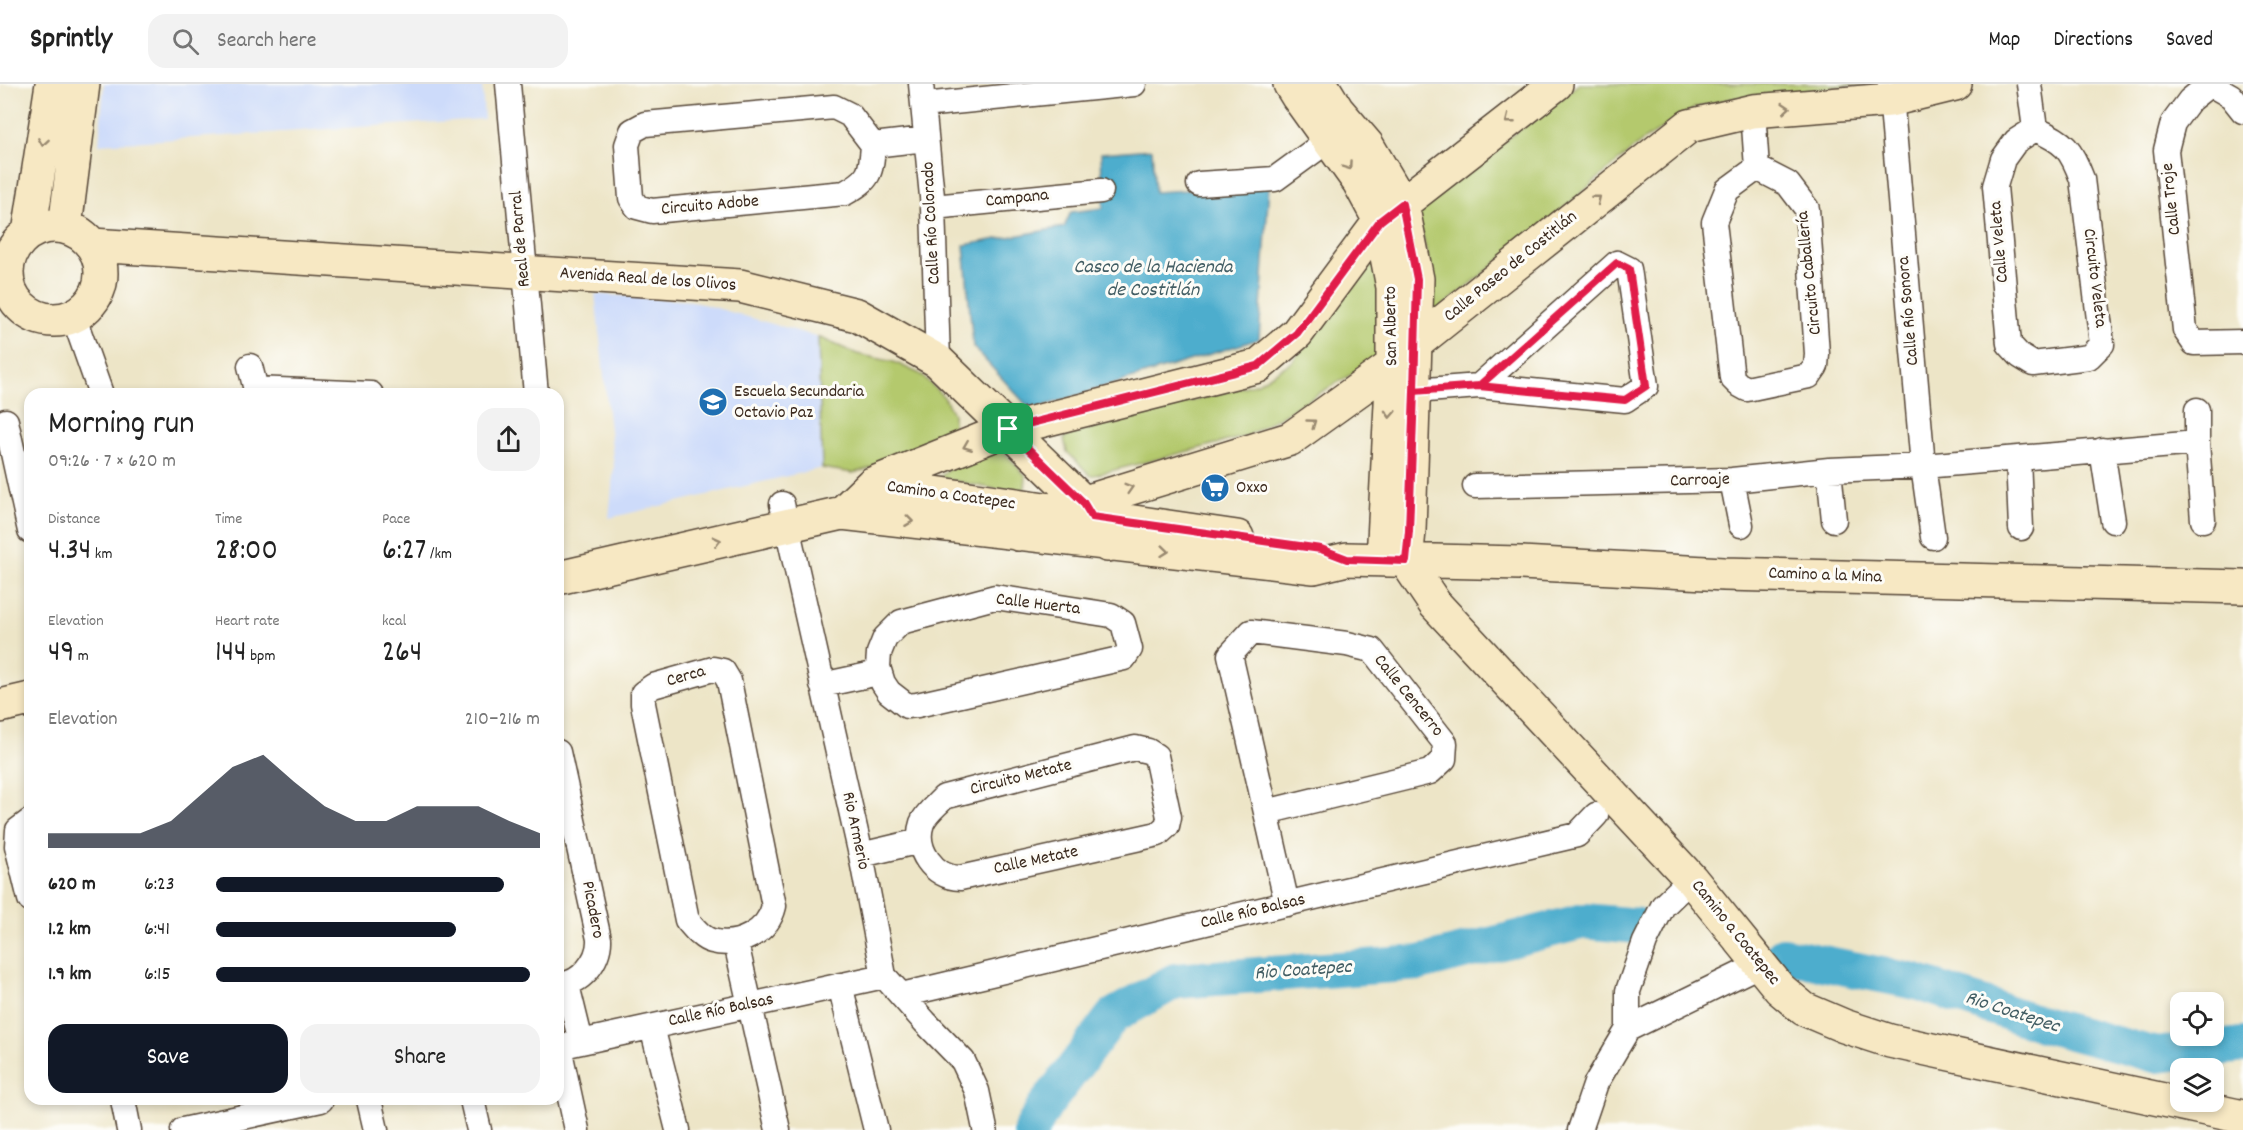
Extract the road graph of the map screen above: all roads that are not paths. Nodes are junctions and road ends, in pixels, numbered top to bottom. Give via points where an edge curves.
1 (52, 84) edge
2 (83, 84) edge
3 (508, 84) edge
4 (1134, 84) edge
5 (1290, 84) edge
6 (1321, 84) edge
7 (1556, 84) edge
8 (1954, 84) edge
9 (2029, 84) edge
10 (2210, 84) edge
11 (1890, 92) edge
12 (922, 94) edge
13 (1753, 111) junction
14 (2243, 111) edge
15 (2036, 129) junction
16 (1330, 139) junction
17 (926, 140) junction
18 (873, 145) junction
19 (1757, 168) junction
20 (1199, 184) dead end
21 (1101, 191) dead end
22 (933, 207) junction
23 (1391, 212) junction
24 (65, 227) junction
25 (15, 240) edge
26 (92, 245) junction
27 (524, 271) junction
28 (57, 317) junction
29 (0, 319) edge
30 (2243, 342) edge
31 (2009, 344) joint
32 (1404, 354) junction
33 (938, 361) junction
34 (250, 366) dead end
35 (1479, 386) junction
36 (98, 388) edge
37 (255, 388) edge
38 (535, 388) edge
39 (1414, 391) junction
40 (2197, 410) dead end
41 (6, 421) dead end
42 (1008, 429) junction
43 (21, 443) edge
44 (2197, 443) junction
45 (2102, 450) junction
46 (2018, 458) junction
47 (1923, 466) junction
48 (1829, 470) junction
49 (24, 472) edge
50 (1732, 480) junction
51 (872, 484) junction
52 (1475, 486) dead end
53 (1077, 510) junction
54 (842, 513) junction
55 (783, 515) junction
56 (1834, 520) dead end
57 (2203, 520) dead end
58 (2113, 521) dead end
59 (1741, 525) dead end
60 (2021, 528) dead end
61 (1018, 534) junction
62 (1933, 537) dead end
63 (1107, 545) junction
64 (564, 556) edge
65 (1347, 559) junction
66 (1395, 561) junction
67 (564, 576) edge
68 (2243, 587) edge
69 (878, 673) junction
70 (24, 680) edge
71 (822, 685) junction
72 (0, 686) edge
73 (24, 700) edge
74 (0, 706) edge
75 (1148, 751) joint
76 (564, 779) edge
77 (1266, 812) junction
78 (1596, 815) dead end
79 (24, 826) edge
80 (920, 841) junction
81 (861, 855) junction
82 (24, 875) edge
83 (1691, 879) junction
84 (1287, 904) junction
85 (736, 943) junction
86 (1759, 965) junction
87 (884, 976) junction
88 (564, 984) edge
89 (840, 986) junction
90 (902, 995) junction
91 (564, 1005) edge
92 (751, 1005) junction
93 (652, 1027) junction
94 (1628, 1029) junction
95 (566, 1046) edge
96 (124, 1105) edge
97 (301, 1105) edge
98 (370, 1105) edge
99 (473, 1105) edge
100 (266, 1114) edge
101 (2243, 1117) edge
102 (986, 1129) edge
103 (129, 1130) edge
104 (183, 1130) edge
105 (376, 1130) edge
106 (478, 1130) edge
107 (578, 1130) edge
108 (678, 1130) edge
109 (778, 1130) edge
110 (876, 1130) edge
111 (1580, 1130) edge

1 -> 25 main road
2 - 24 main road
3 - 27 street, Real de Parral
4 - 12 street
5 - 16 main road, San Alberto
6 - 23 main road, San Alberto via 1367,145
7 -> 23 main road
8 - 11 main road, Calle Paseo de Costitlán
9 - 15 street
10 - 14 street via 2231,96
10 - 30 street, Calle Troje via 2190,100 2173,123 2166,150 2186,330 2194,343
13 -> 11 main road, Calle Paseo de Costitlán
11 - 47 street, Calle Río Sonora
12 - 17 street, Calle Río Colorado
13 - 19 street
32 -> 13 main road, Calle Paseo de Costitlán via 1689,126
15 - 31 street, Calle Veleta via 2016,141 2003,159 1995,186
15 - 31 street, Circuito Veleta via 2054,137 2073,154 2082,179 2102,344 2089,357 2033,364
16 - 20 street via 1275,179
16 -> 23 main road, San Alberto via 1359,182
17 - 18 street
17 - 22 street, Calle Río Colorado
18 - 18 street, Circuito Adobe via 850,115 834,107 645,124 632,131 627,145 631,198 637,207 652,211 845,193 865,181
19 - 19 street, Circuito Caballería via 1727,190 1714,222 1732,378 1747,389 1809,376 1816,366 1817,354 1807,209 1788,184
21 - 22 street, Campana
22 - 33 street, Calle Río Colorado
23 - 32 main road, San Alberto via 1393,287
23 - 42 main road via 1297,333 1258,366
24 - 25 main road via 40,228
24 - 26 main road
25 - 28 main road via 7,275 17,302 28,312
26 - 27 main road, Avenida Real de los Olivos
26 - 28 main road via 99,258 98,289 91,302
27 - 33 main road, Avenida Real de los Olivos via 740,286 856,315
27 - 38 street, Real de Parral
28 - 29 main road
28 - 36 street
32 - 39 main road, San Alberto
53 -> 32 main road, Calle Paseo de Costitlán via 1290,439
32 -> 66 main road, San Alberto
33 - 42 main road, Avenida Real de los Olivos
34 - 37 street
35 - 35 street via 1625,400 1646,386 1629,269 1617,263
35 - 39 street
39 - 66 main road, San Alberto via 1409,531
40 - 44 street
41 - 43 street
42 -> 51 main road
42 - 53 main road, Avenida Real de los Olivos
43 - 49 street
44 - 45 street, Carroaje
44 - 57 street
45 - 46 street, Carroaje
45 - 58 street
46 - 47 street, Carroaje
46 - 60 street
47 - 48 street, Carroaje
47 - 62 street, Calle Río Sonora
48 - 50 street, Carroaje
48 - 56 street
50 - 52 street, Carroaje
50 - 59 street
51 - 53 main road, Camino a Coatepec
51 - 54 main road
51 - 55 main road, Camino a Coatepec
53 - 61 main road, Calle Paseo de Costitlán
53 - 63 main road, Avenida Real de los Olivos
53 - 65 main road, Camino a Coatepec via 1321,549
54 - 55 main road, Camino a Coatepec
54 -> 61 main road, Camino a Coatepec
55 - 64 main road, Camino a Coatepec
67 -> 55 main road, Camino a Coatepec
55 - 71 street, Rio Armerio
61 - 63 main road, Camino a Coatepec
63 -> 65 main road, Camino a Coatepec via 1314,567
65 - 66 main road, Camino a Coatepec
66 - 68 main road, Camino a la Mina
66 - 83 main road, Camino a Coatepec
69 - 69 street, Calle Huerta via 889,693 907,706 1124,658 1130,649 1123,623 1111,615 995,597 901,622 885,638
69 - 71 street
70 - 72 main road
71 - 81 street, Rio Armerio
73 - 74 main road
75 - 80 street, Circuito Metate via 1135,748 944,797 923,821
75 - 80 street, Calle Metate via 1156,756 1169,817 1167,826 1158,834 960,878 950,878 933,868
76 - 88 street, Picadero via 600,950 579,977
77 - 77 street, Calle Cencerro via 1230,655 1251,632 1372,650 1445,743 1444,759 1430,772
77 - 84 street, Calle Cencerro
78 - 84 street, Calle Río Balsas via 1576,835
79 - 82 street via 17,846
80 - 81 street
81 - 87 street, Rio Armerio
83 - 86 main road, Camino a Coatepec
83 - 94 street via 1663,906 1645,942 1628,991
84 - 90 street, Calle Río Balsas
85 - 85 street, Cerca via 754,935 771,918 774,906 729,681 723,671 713,669 653,686 643,693 643,704 687,920 710,941
85 - 92 street
86 - 94 street
86 - 101 main road, Camino a Coatepec via 1804,1009 1856,1030
87 - 89 street, Calle Río Balsas
87 - 90 street
89 - 92 street, Calle Río Balsas
89 - 110 street
90 - 102 street via 963,1061 977,1091
91 - 95 street, Picadero
92 - 93 street, Calle Río Balsas
92 - 109 street
93 - 95 street, Calle Río Balsas
93 - 108 street
94 - 111 street via 1596,1083
95 - 107 street, Picadero
96 - 103 street
97 - 100 street
98 - 105 street
99 - 106 street
100 - 104 street

